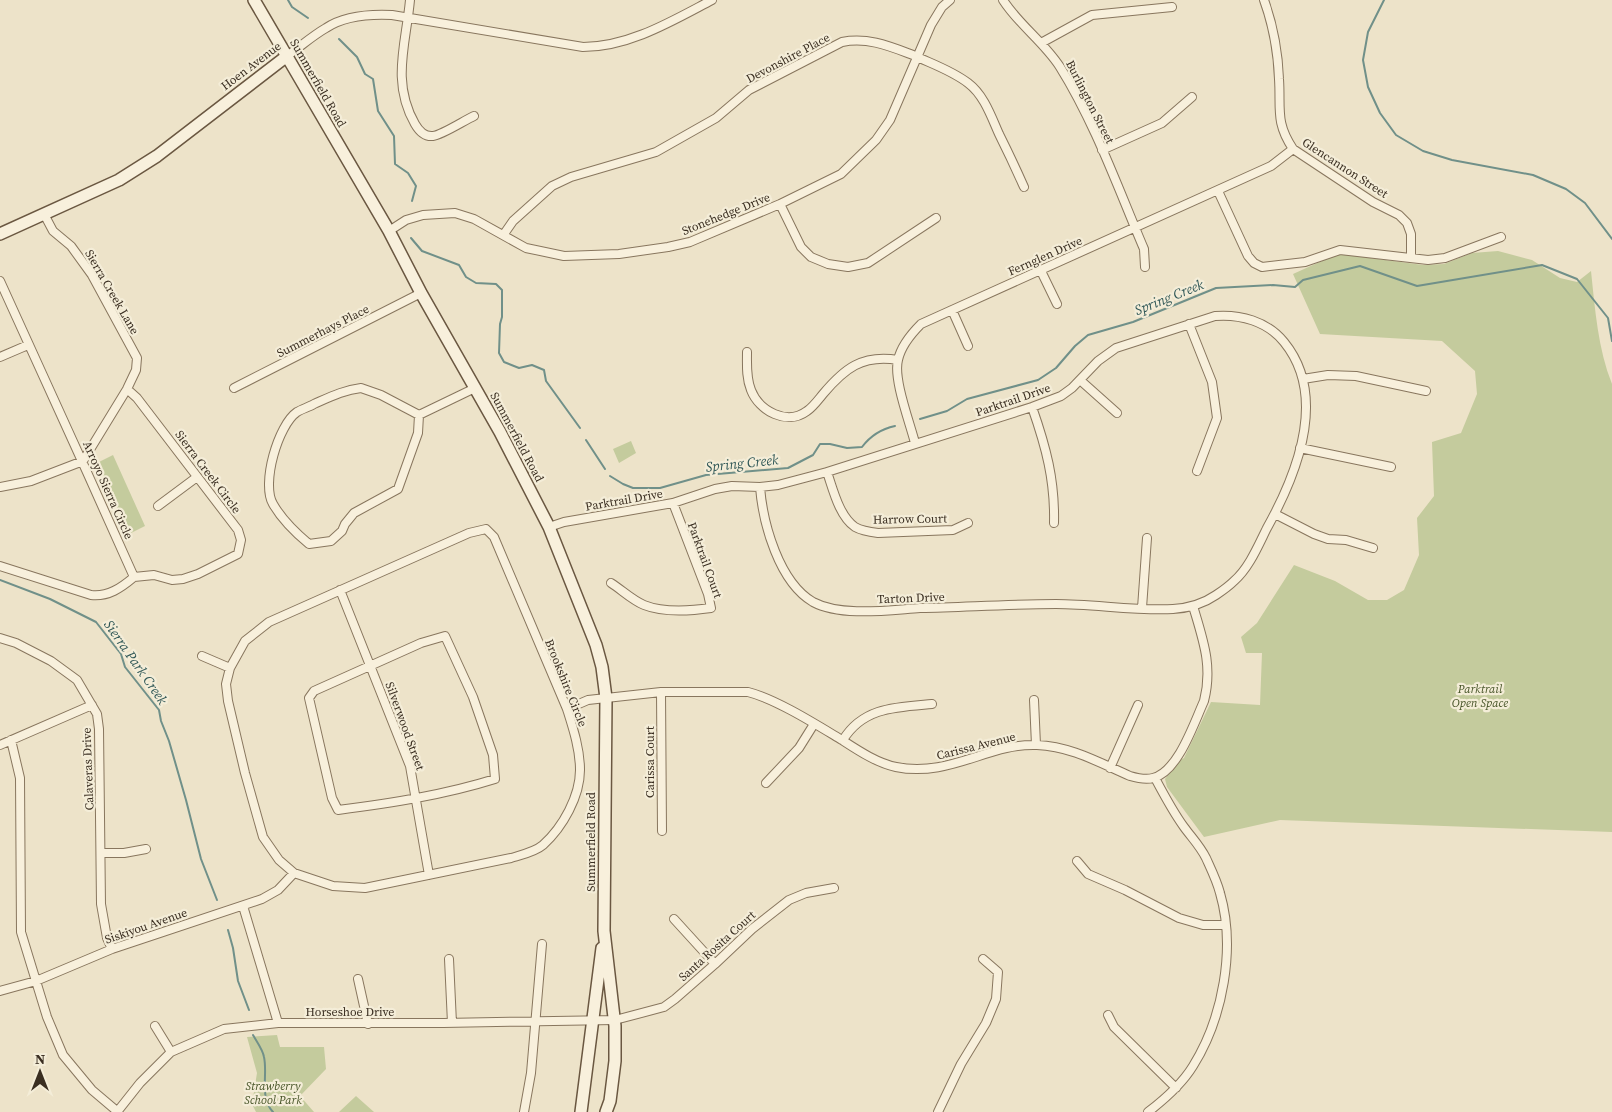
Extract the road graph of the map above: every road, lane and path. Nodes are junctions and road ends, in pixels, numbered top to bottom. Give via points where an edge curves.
1 (254, 0) edge
2 (410, 0) edge
3 (712, 0) edge
4 (950, 0) edge
5 (1004, 0) edge
6 (1264, 0) edge
7 (1172, 7) dead end
8 (409, 18) junction
9 (1041, 43) junction
10 (287, 56) junction
11 (916, 57) junction
12 (1192, 97) dead end
13 (474, 116) dead end
14 (1293, 149) junction
15 (1102, 150) junction
16 (1024, 187) dead end
17 (1218, 191) junction
18 (780, 204) junction
19 (44, 214) junction
20 (936, 218) dead end
21 (1135, 228) junction
22 (389, 230) junction
23 (0, 234) edge
24 (504, 234) junction
25 (1501, 237) dead end
26 (1411, 257) junction
27 (1145, 267) dead end
28 (1041, 270) junction
29 (0, 281) edge
30 (421, 293) junction
31 (1057, 304) dead end
32 (952, 310) junction
33 (1189, 324) junction
34 (28, 345) junction
35 (968, 346) dead end
36 (747, 352) dead end
37 (0, 357) edge
38 (898, 360) junction
39 (1303, 379) junction
40 (1080, 380) junction
41 (234, 388) dead end
42 (475, 388) junction
43 (127, 389) junction
44 (1426, 391) dead end
45 (1032, 407) junction
46 (1117, 413) dead end
47 (419, 415) junction
48 (915, 443) junction
49 (1300, 448) junction
50 (83, 461) junction
51 (1391, 468) dead end
52 (1197, 471) dead end
53 (826, 472) junction
54 (197, 477) junction
55 (0, 487) edge
56 (760, 487) junction
57 (673, 503) junction
58 (158, 506) dead end
59 (1275, 514) junction
60 (968, 523) dead end
61 (1054, 523) dead end
62 (549, 527) junction
63 (1147, 538) dead end
64 (1372, 548) dead end
65 (0, 566) edge
66 (134, 577) junction
67 (611, 583) dead end
68 (340, 590) junction
69 (1193, 606) junction
70 (1142, 608) junction
71 (0, 638) edge
72 (202, 656) dead end
73 (371, 665) junction
74 (230, 668) junction
75 (661, 692) junction
76 (606, 698) junction
77 (1034, 700) dead end
78 (932, 704) dead end
79 (92, 705) junction
80 (1138, 705) dead end
81 (567, 709) junction
82 (814, 724) junction
83 (11, 740) junction
84 (843, 740) junction
85 (0, 745) edge
86 (1036, 745) junction
87 (1110, 768) junction
88 (1154, 778) junction
89 (766, 783) dead end
90 (417, 798) junction
91 (662, 831) dead end
92 (146, 849) dead end
93 (102, 853) junction
94 (1077, 861) dead end
95 (294, 873) junction
96 (429, 875) junction
97 (834, 888) dead end
98 (243, 906) junction
99 (674, 920) dead end
100 (1225, 925) junction
101 (604, 931) junction
102 (542, 944) dead end
103 (112, 950) junction
104 (450, 959) dead end
105 (982, 959) dead end
106 (715, 964) junction
107 (358, 978) dead end
108 (36, 981) junction
109 (0, 991) edge
110 (1108, 1015) dead end
111 (592, 1020) junction
112 (615, 1020) junction
113 (535, 1021) junction
114 (278, 1022) junction
115 (452, 1023) junction
116 (368, 1024) junction
117 (155, 1026) dead end
118 (171, 1052) junction
119 (1176, 1088) junction
120 (118, 1112) edge
121 (524, 1112) edge
122 (581, 1112) edge
123 (606, 1112) edge
124 (938, 1112) edge
125 (1148, 1112) edge

1 - 10 street, Summerfield Road
2 - 8 street
3 - 8 street, Hoen Avenue via 659,26 601,47 583,48
4 - 11 street, Stonehedge Drive via 930,25
5 - 9 street, Burlington Street via 1010,11
6 - 14 street, Glencannon Street via 1277,52 1281,128
7 - 9 street via 1092,15
8 - 10 street, Hoen Avenue via 376,14 336,22
8 - 13 street via 403,46 402,87 406,107 417,129 424,136 434,136
9 - 15 street, Burlington Street via 1067,80
10 - 19 street, Hoen Avenue via 134,171
10 - 22 street, Summerfield Road
11 - 16 street, Devonshire Place via 955,74 976,90
11 - 18 street, Stonehedge Drive via 890,120 876,140 841,174
11 - 24 street, Devonshire Place via 874,41 856,39 842,42 749,90 716,118 656,152 570,177 552,186 513,221
12 - 15 street via 1162,123
14 - 17 street, Fernglen Drive via 1271,166
14 - 26 street, Glencannon Street via 1373,202 1399,215 1412,234
15 - 21 street, Burlington Street
17 - 21 street, Fernglen Drive
17 - 26 street via 1248,256 1257,266 1305,262 1340,250
18 - 20 street via 801,246 828,264 848,267 868,263
18 - 24 street, Stonehedge Drive via 690,242 619,254 564,256 526,248
19 - 23 street, Hoen Avenue
19 - 43 street, Sierra Creek Lane via 53,231 71,246 92,275 137,358 136,370
21 - 27 street, Burlington Street via 1144,249
21 - 28 street, Fernglen Drive
22 - 24 street, Stonehedge Drive via 414,217 455,213
22 - 30 street, Summerfield Road
25 - 26 street via 1445,258
28 - 31 street
28 - 32 street, Fernglen Drive
29 - 34 street, Arroyo Sierra Circle
30 - 41 street, Summerhays Place
30 - 42 street, Summerfield Road
32 - 35 street
32 - 38 street, Fernglen Drive via 921,324 910,335
33 - 39 street, Parktrail Drive via 1227,315 1260,323 1272,330 1290,349
33 - 40 street, Parktrail Drive via 1116,348
33 - 52 street via 1212,382 1217,418
34 - 37 street
34 - 50 street, Arroyo Sierra Circle
36 - 38 street via 751,390 767,410 789,418 808,411 836,378 850,367 879,357
38 - 48 street, Fernglen Drive via 898,378
39 - 44 street via 1328,375 1356,376
39 - 49 street, Parktrail Drive via 1306,409
40 - 45 street, Parktrail Drive via 1061,396
40 - 46 street
42 - 47 street
42 - 62 street, Summerfield Road
43 - 50 street
43 - 54 street, Sierra Creek Circle
45 - 48 street, Parktrail Drive
45 - 61 street via 1051,466
47 - 47 street via 418,433 398,489 354,513 331,541 309,544 272,503 268,486 270,463 287,422 297,412 347,389 361,388
48 - 53 street, Parktrail Drive
49 - 51 street
49 - 59 street, Parktrail Drive via 1286,493
50 - 55 street via 31,481
50 - 66 street, Arroyo Sierra Circle
53 - 56 street, Parktrail Drive
53 - 60 street, Harrow Court via 848,521 867,531 953,530
54 - 58 street
54 - 66 street, Sierra Creek Circle via 238,530 241,540 238,554 183,579 154,575
56 - 57 street, Parktrail Drive via 732,486
56 - 70 street, Tarton Drive via 764,522 784,571 801,593 821,606 860,611 1055,604
57 - 62 street, Parktrail Drive
57 - 67 street, Parktrail Court via 711,608 654,608 642,604
59 - 64 street via 1314,534
59 - 69 street, Parktrail Drive via 1245,569 1234,582
62 - 76 street, Summerfield Road via 596,645
63 - 70 street
65 - 66 street via 101,597
68 - 73 street, Silverwood Street
68 - 74 street, Brookshire Circle via 268,622 246,641
68 - 81 street, Brookshire Circle via 469,533 486,529 494,538
69 - 70 street, Tarton Drive
69 - 88 street via 1208,660 1206,694 1177,759
71 - 79 street, Calaveras Drive via 51,661 77,680
72 - 74 street
73 - 90 street, Silverwood Street via 410,766
73 - 90 street via 314,691 309,698 332,798 338,810
73 - 90 street via 445,636 479,714 493,755 495,779
74 - 95 street, Brookshire Circle via 226,684 228,701 263,838 279,860
75 - 76 street, Carissa Avenue
75 - 82 street, Carissa Avenue via 748,692
75 - 91 street, Carissa Court
76 - 81 street, Carissa Avenue via 588,700
76 - 101 street, Summerfield Road
77 - 86 street
78 - 84 street via 880,711 865,717
79 - 83 street
79 - 93 street, Calaveras Drive via 99,729
80 - 87 street
81 - 96 street, Brookshire Circle via 576,738 580,770 578,788 564,819 542,845 518,856
82 - 84 street, Carissa Avenue
82 - 89 street via 799,748
83 - 85 street
83 - 108 street via 20,778 21,932
84 - 86 street, Carissa Avenue via 877,761 898,768 938,768 1013,747
86 - 87 street, Carissa Avenue via 1068,750
87 - 88 street, Carissa Avenue via 1140,779
88 - 100 street via 1205,856 1220,894
90 - 96 street, Silverwood Street
92 - 93 street
93 - 103 street, Calaveras Drive via 101,904
94 - 100 street via 1088,874 1179,918 1203,925
95 - 96 street, Brookshire Circle via 333,886 365,888
95 - 98 street, Siskiyou Avenue via 278,890
97 - 106 street, Santa Rosita Court via 789,900
98 - 103 street, Siskiyou Avenue
98 - 114 street
99 - 106 street
100 - 119 street via 1226,966 1214,1022 1193,1066
101 - 111 street, Summerfield Road
101 - 112 street, Summerfield Road
102 - 113 street
103 - 108 street, Siskiyou Avenue
104 - 115 street
105 - 124 street via 998,972 996,999 986,1024
106 - 112 street, Santa Rosita Court via 664,1007
107 - 116 street
108 - 109 street, Siskiyou Avenue
108 - 120 street via 63,1055 92,1090
110 - 119 street via 1114,1027
111 - 112 street, Horseshoe Drive
111 - 113 street, Horseshoe Drive
111 - 122 street, Summerfield Road
112 - 123 street, Summerfield Road via 615,1060
113 - 115 street, Horseshoe Drive
113 - 121 street
114 - 116 street, Horseshoe Drive
114 - 118 street, Horseshoe Drive via 224,1029
115 - 116 street, Horseshoe Drive
117 - 118 street
118 - 120 street, Horseshoe Drive via 140,1083
119 - 125 street

